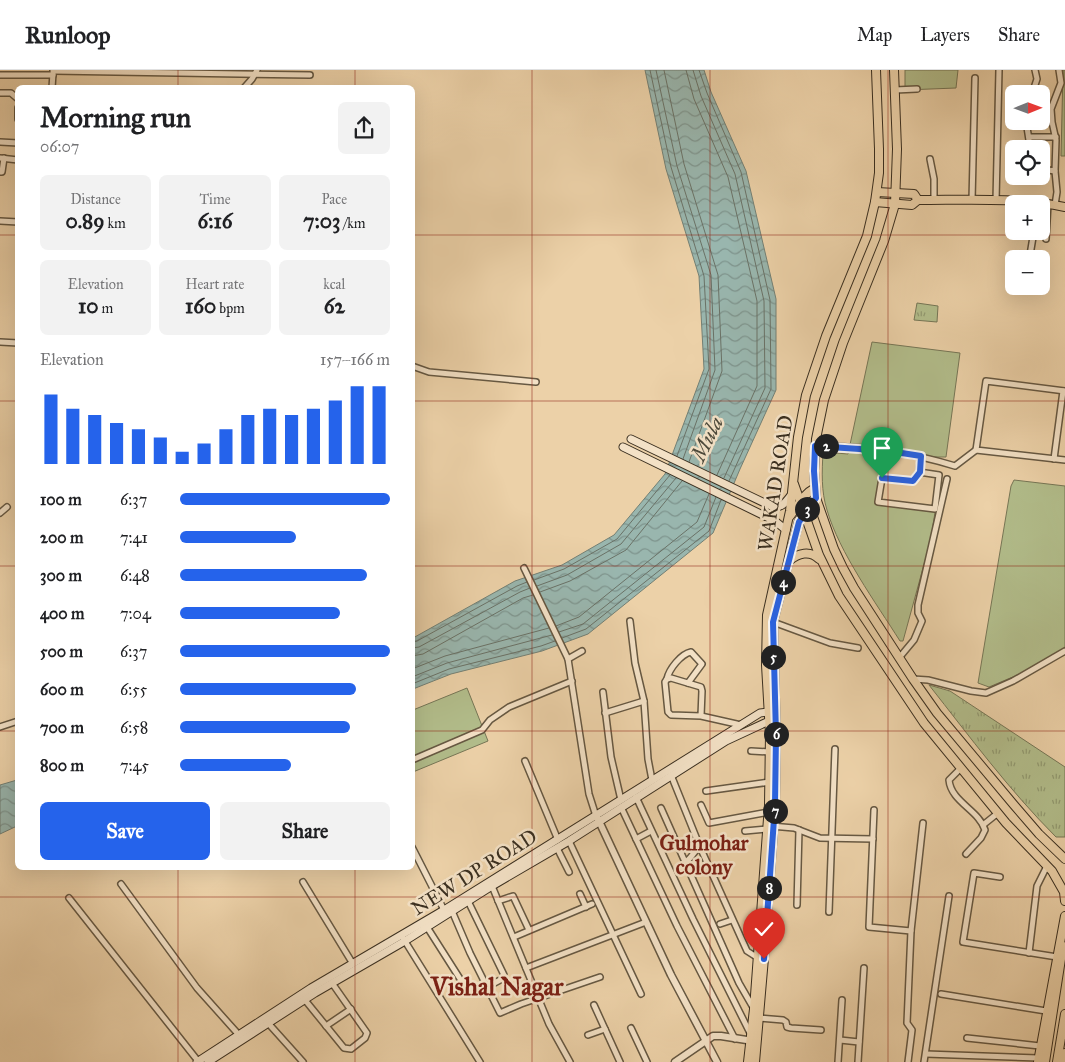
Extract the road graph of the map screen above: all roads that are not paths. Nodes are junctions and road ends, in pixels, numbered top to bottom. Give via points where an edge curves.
1 (876, 70) edge
2 (894, 70) edge
3 (999, 70) edge
4 (1035, 70) edge
5 (1059, 70) edge
6 (53, 72) edge
7 (257, 72) edge
8 (0, 75) edge
9 (310, 75) dead end
10 (974, 78) dead end
11 (52, 85) edge
12 (246, 85) edge
13 (1035, 85) edge
14 (917, 89) dead end
15 (895, 90) junction
16 (0, 93) edge
17 (15, 96) edge
18 (1028, 130) edge
19 (1029, 137) joint
20 (1056, 137) junction
21 (0, 142) edge
22 (15, 143) edge
23 (2, 158) edge
24 (930, 159) dead end
25 (15, 160) edge
26 (1050, 170) edge
27 (1055, 171) junction
28 (0, 172) edge
29 (877, 192) junction
30 (896, 193) junction
31 (918, 200) junction
32 (934, 200) junction
33 (972, 200) junction
34 (996, 201) junction
35 (1005, 201) edge
36 (875, 202) junction
37 (895, 204) junction
38 (1051, 204) junction
39 (1065, 206) edge
40 (1050, 211) edge
41 (0, 221) edge
42 (15, 222) edge
43 (0, 342) edge
44 (15, 343) edge
45 (415, 367) edge
46 (536, 382) dead end
47 (1064, 391) edge
48 (631, 439) dead end
49 (815, 446) junction
50 (623, 447) dead end
51 (976, 450) junction
52 (921, 456) junction
53 (1054, 459) junction
54 (1065, 460) edge
55 (920, 472) junction
56 (947, 480) dead end
57 (794, 482) junction
58 (814, 488) junction
59 (792, 493) junction
60 (816, 498) junction
61 (801, 502) junction
62 (7, 507) dead end
63 (0, 513) edge
64 (804, 513) junction
65 (788, 518) junction
66 (786, 530) junction
67 (821, 560) junction
68 (789, 561) junction
69 (524, 568) dead end
70 (630, 621) dead end
71 (773, 622) junction
72 (858, 648) dead end
73 (582, 651) dead end
74 (1065, 652) edge
75 (899, 658) junction
76 (568, 659) junction
77 (667, 679) junction
78 (914, 679) junction
79 (572, 681) junction
80 (688, 683) junction
81 (603, 692) dead end
82 (644, 701) junction
83 (605, 712) junction
84 (701, 716) junction
85 (771, 716) junction
86 (15, 722) edge
87 (742, 725) junction
88 (0, 727) edge
89 (835, 749) dead end
90 (751, 751) dead end
91 (770, 752) junction
92 (415, 759) edge
93 (525, 761) dead end
94 (960, 768) junction
95 (671, 776) junction
96 (652, 780) junction
97 (770, 782) junction
98 (706, 791) dead end
99 (636, 797) junction
100 (621, 803) junction
101 (701, 805) dead end
102 (661, 808) dead end
103 (874, 810) dead end
104 (1019, 811) junction
105 (769, 812) junction
106 (998, 813) junction
107 (597, 819) junction
108 (923, 823) dead end
109 (1006, 823) junction
110 (984, 826) junction
111 (770, 827) junction
112 (799, 830) junction
113 (651, 831) junction
114 (746, 831) dead end
115 (636, 839) junction
116 (832, 839) junction
117 (872, 839) junction
118 (558, 840) junction
119 (569, 841) junction
120 (700, 847) junction
121 (557, 848) junction
122 (415, 853) edge
123 (966, 854) dead end
124 (1065, 859) edge
125 (685, 862) junction
126 (1047, 866) junction
127 (569, 872) dead end
128 (1000, 877) dead end
129 (304, 882) dead end
130 (121, 884) dead end
131 (492, 886) junction
132 (580, 894) dead end
133 (949, 896) dead end
134 (69, 898) dead end
135 (1065, 900) edge
136 (468, 901) junction
137 (498, 901) junction
138 (592, 904) dead end
139 (797, 905) dead end
140 (586, 907) junction
141 (448, 911) junction
142 (829, 912) dead end
143 (1065, 916) edge
144 (732, 920) junction
145 (646, 922) junction
146 (720, 924) dead end
147 (427, 927) junction
148 (1063, 929) junction
149 (529, 930) junction
150 (912, 931) junction
151 (614, 935) junction
152 (514, 937) junction
153 (403, 938) junction
154 (1029, 953) junction
155 (1056, 957) junction
156 (758, 958) junction
157 (353, 964) junction
158 (526, 968) junction
159 (864, 968) dead end
160 (600, 977) dead end
161 (462, 982) dead end
162 (332, 983) junction
163 (487, 987) junction
164 (641, 994) dead end
165 (941, 994) dead end
166 (538, 998) junction
167 (305, 1000) junction
168 (842, 1000) dead end
169 (594, 1005) dead end
170 (351, 1009) junction
171 (754, 1009) junction
172 (1046, 1011) junction
173 (1065, 1014) edge
174 (759, 1018) junction
175 (268, 1023) junction
176 (326, 1026) junction
177 (605, 1028) junction
178 (631, 1028) dead end
179 (821, 1030) dead end
180 (239, 1035) junction
181 (588, 1035) dead end
182 (967, 1038) dead end
183 (735, 1039) junction
184 (706, 1040) junction
185 (752, 1040) junction
186 (840, 1040) junction
187 (859, 1042) junction
188 (1040, 1046) junction
189 (926, 1054) junction
190 (1065, 1055) edge
191 (203, 1061) edge
192 (1040, 1061) edge
193 (303, 1062) edge
194 (480, 1062) edge
195 (570, 1062) edge
196 (620, 1062) edge
197 (647, 1062) edge
198 (675, 1062) edge
199 (717, 1062) edge
200 (748, 1062) edge
201 (755, 1062) edge
202 (838, 1062) edge
203 (858, 1062) edge
204 (908, 1062) edge
205 (924, 1062) edge
206 (1057, 1062) edge
207 (1064, 1062) edge

1 - 29 main road, WAKAD ROAD
2 - 15 main road, WAKAD ROAD
3 - 34 street
4 - 13 street
5 - 20 street via 1060,83 1051,109
6 - 7 street
6 - 8 street
6 - 11 street
7 - 9 street
7 - 12 street
10 - 33 street
14 - 15 street
15 - 30 main road, WAKAD ROAD
16 - 17 street
18 - 19 street
19 - 20 street
20 - 27 street
21 - 22 street
23 - 25 street
23 - 28 street
24 - 32 street
26 - 27 street
27 - 38 street via 1057,192
29 - 30 main road
29 - 36 main road, WAKAD ROAD
30 - 31 main road via 914,194
30 - 37 main road, WAKAD ROAD
31 - 32 main road
31 - 37 main road via 912,205
32 - 33 main road
33 - 34 main road
34 - 35 main road
36 - 37 main road
36 - 57 main road, WAKAD ROAD via 867,236 806,395
37 - 49 main road, WAKAD ROAD via 880,253 832,374
38 - 39 main road
38 - 40 street
41 - 42 street
43 - 44 street
45 - 46 street via 429,372
47 - 51 street via 986,381
47 - 53 street
48 - 59 main road via 773,507 785,503
49 - 52 street
49 - 58 main road, WAKAD ROAD
50 - 66 main road via 775,521
51 - 52 street via 955,466
51 - 53 street
52 - 55 street
53 - 54 street
55 - 55 street via 940,475 935,509 878,502 882,478 913,481
56 - 75 street via 918,605 922,621 914,640
57 - 59 main road, WAKAD ROAD
57 - 61 main road
58 - 60 main road, WAKAD ROAD
58 - 61 main road
59 - 65 main road, WAKAD ROAD
60 - 64 main road, WAKAD ROAD
60 - 75 main road, WAKAD ROAD via 843,568
61 - 64 main road
61 - 65 main road
62 - 63 street
64 - 67 main road
64 - 68 main road, WAKAD ROAD
65 - 66 main road, WAKAD ROAD
66 - 85 main road, WAKAD ROAD via 767,615
67 - 68 main road via 805,553
67 - 94 main road via 839,596 896,683
68 - 71 main road, WAKAD ROAD
69 - 76 street
70 - 82 street
71 - 72 street via 830,643
71 - 85 main road, WAKAD ROAD
73 - 76 street
74 - 78 street via 986,693
75 - 78 main road, WAKAD ROAD
76 - 79 street
77 - 80 street
77 - 80 street via 668,672 686,653 691,652 702,664
77 - 84 street via 668,712 676,717
78 - 104 main road, WAKAD ROAD via 937,713
79 - 92 street via 509,707 482,730
79 - 107 street via 588,794
80 - 84 street via 701,687
81 - 83 street
82 - 83 street
82 - 96 street
83 - 100 street
84 - 87 street
85 - 87 main road, NEW DP ROAD via 760,714
85 - 91 main road, WAKAD ROAD
85 - 95 main road, NEW DP ROAD
85 - 111 main road, WAKAD ROAD via 776,766
86 - 88 street
87 - 96 main road, NEW DP ROAD
89 - 116 street
90 - 91 street
91 - 97 main road, WAKAD ROAD
93 - 118 street
94 - 106 main road
94 - 110 street via 949,780 951,791
95 - 99 main road, NEW DP ROAD
95 - 120 street
96 - 100 main road, NEW DP ROAD
97 - 98 street
97 - 105 main road, WAKAD ROAD
99 - 100 main road, NEW DP ROAD
99 - 113 street
100 - 107 main road, NEW DP ROAD
100 - 115 street
101 - 105 street via 709,823
102 - 125 street
103 - 117 street
104 - 109 main road
104 - 124 main road, WAKAD ROAD
105 - 111 main road, WAKAD ROAD
106 - 109 main road
106 - 110 street
107 - 118 main road, NEW DP ROAD
107 - 119 main road, NEW DP ROAD
107 - 145 street
108 - 150 street
109 - 126 main road
110 - 123 street via 981,838
111 - 112 street
111 - 114 street
111 - 156 main road, WAKAD ROAD
111 - 174 main road, WAKAD ROAD
112 - 116 street
112 - 139 street
113 - 115 street
113 - 185 street
115 - 183 street
116 - 117 street
116 - 142 street
117 - 150 street via 869,927
118 - 141 main road, NEW DP ROAD
119 - 121 main road, NEW DP ROAD
119 - 151 street
120 - 125 street
120 - 144 street
121 - 127 street
121 - 131 main road, NEW DP ROAD
122 - 141 street
125 - 171 street via 739,983
126 - 135 main road via 1058,880
126 - 154 street via 1037,886
128 - 154 street via 974,873 963,942
129 - 157 street
130 - 180 street via 197,988
131 - 136 main road, NEW DP ROAD
131 - 137 street
132 - 140 street
133 - 189 street
134 - 191 street
136 - 141 main road, NEW DP ROAD
136 - 163 street via 504,975 502,980
137 - 149 street via 512,896
137 - 152 street
138 - 140 street
140 - 149 street
141 - 147 main road, NEW DP ROAD
141 - 153 main road, NEW DP ROAD
141 - 163 street
143 - 148 main road
144 - 146 street
144 - 156 street via 747,951
145 - 151 street
145 - 184 street
147 - 153 main road, NEW DP ROAD
147 - 161 street
148 - 155 main road
148 - 192 main road via 1061,964
149 - 152 street
150 - 204 street via 907,1023 912,1030
151 - 158 street
151 - 164 street
152 - 158 street
153 - 157 main road, NEW DP ROAD
153 - 162 main road, NEW DP ROAD
153 - 194 street
154 - 155 street
155 - 172 main road
156 - 171 main road, WAKAD ROAD
157 - 180 main road, NEW DP ROAD
158 - 166 street
159 - 187 street
160 - 166 street
162 - 167 main road, NEW DP ROAD
162 - 170 street
163 - 166 street via 500,1013
165 - 172 street
166 - 195 street
167 - 175 main road, NEW DP ROAD
167 - 176 street
168 - 186 street
169 - 177 street
170 - 176 street
170 - 176 street via 367,1033 351,1049 344,1048
171 - 185 main road, WAKAD ROAD
172 - 188 main road
173 - 206 main road
174 - 179 street via 782,1020 791,1028
174 - 185 main road, WAKAD ROAD
175 - 191 main road, NEW DP ROAD
175 - 193 street
177 - 181 street
177 - 196 street
178 - 197 street
180 - 191 main road, NEW DP ROAD
182 - 188 street
183 - 184 street via 713,1036
183 - 185 street
184 - 198 street
184 - 199 street
185 - 200 main road, WAKAD ROAD
185 - 201 main road, WAKAD ROAD
186 - 187 street
186 - 202 street
187 - 203 street
188 - 192 main road
189 - 192 street
189 - 205 street
190 - 207 main road

